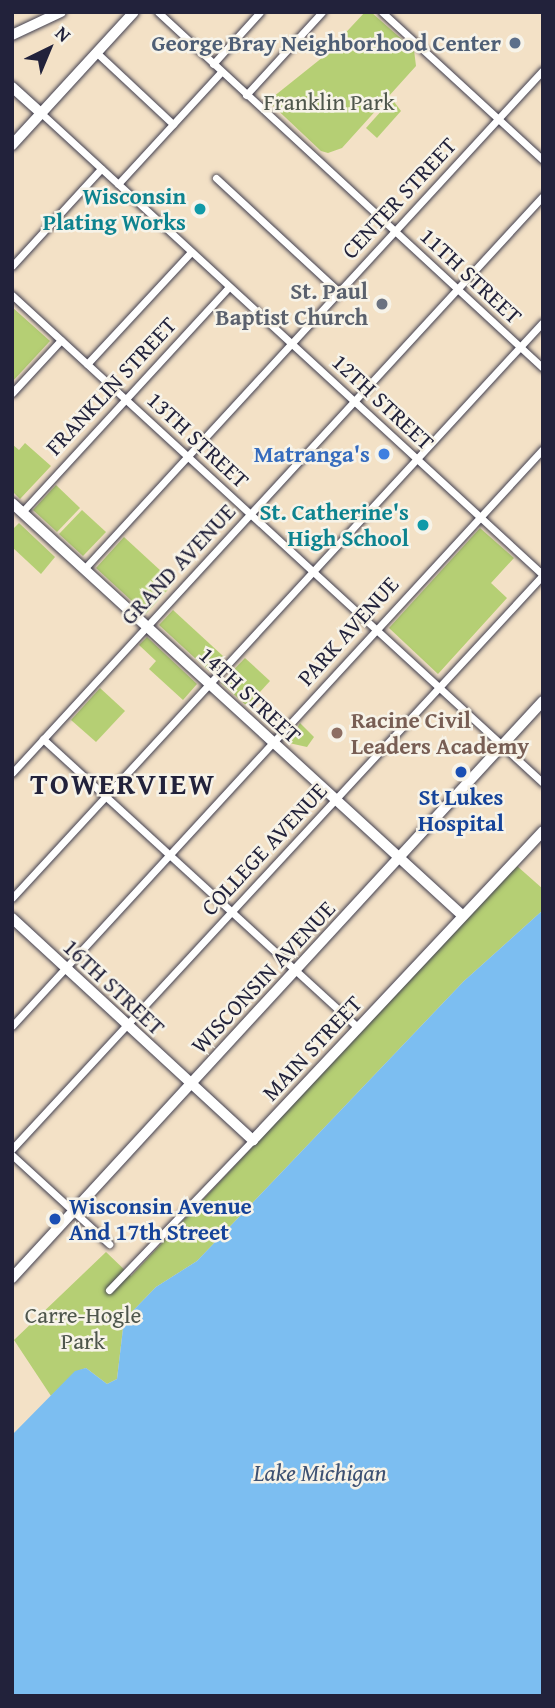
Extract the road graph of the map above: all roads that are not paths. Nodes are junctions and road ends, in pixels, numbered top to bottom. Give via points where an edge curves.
1 (61, 12) edge
2 (134, 12) edge
3 (158, 12) edge
4 (260, 12) edge
5 (322, 12) edge
6 (382, 12) edge
7 (12, 34) edge
8 (97, 53) junction
9 (213, 64) junction
10 (543, 70) edge
11 (221, 72) junction
12 (12, 87) edge
13 (246, 95) junction
14 (41, 113) junction
15 (498, 119) junction
16 (173, 124) junction
17 (12, 145) edge
18 (543, 160) edge
19 (101, 169) junction
20 (216, 178) dead end
21 (118, 184) junction
22 (543, 196) edge
23 (394, 231) junction
24 (191, 251) junction
25 (12, 266) edge
26 (229, 287) junction
27 (457, 289) junction
28 (339, 292) junction
29 (12, 295) edge
30 (543, 322) edge
31 (61, 340) junction
32 (291, 344) junction
33 (520, 347) junction
34 (87, 364) junction
35 (543, 368) edge
36 (12, 393) edge
37 (125, 399) junction
38 (354, 401) junction
39 (543, 449) edge
40 (187, 456) junction
41 (417, 459) junction
42 (12, 503) edge
43 (22, 512) junction
44 (250, 514) junction
45 (480, 517) junction
46 (84, 569) junction
47 (313, 572) junction
48 (543, 575) edge
49 (147, 627) junction
50 (376, 630) junction
51 (210, 685) junction
52 (439, 687) junction
53 (543, 701) edge
54 (43, 739) junction
55 (272, 743) junction
56 (502, 745) junction
57 (12, 773) edge
58 (543, 783) edge
59 (106, 798) junction
60 (335, 800) junction
61 (543, 831) edge
62 (169, 855) junction
63 (398, 858) junction
64 (12, 898) edge
65 (232, 913) junction
66 (462, 915) junction
67 (12, 918) edge
68 (65, 968) junction
69 (295, 971) junction
70 (126, 1024) junction
71 (12, 1026) edge
72 (357, 1027) junction
73 (191, 1084) junction
74 (253, 1140) junction
75 (12, 1149) edge
76 (12, 1155) edge
77 (74, 1211) junction
78 (109, 1244) dead end
79 (12, 1278) edge
80 (109, 1290) dead end

1 - 7 main road
2 - 8 main road
3 - 9 street, 11TH STREET
4 - 9 street
5 - 13 street
6 - 15 street
8 - 14 main road
8 - 16 street
9 - 11 street, 11TH STREET
10 - 15 street, CENTER STREET
11 - 13 street, 11TH STREET
11 - 16 street
12 - 14 street, 12TH STREET
13 - 23 street, 11TH STREET
14 - 17 main road
14 - 19 street, 12TH STREET
15 - 18 street
15 - 23 street, CENTER STREET
16 - 21 street
19 - 21 street, 12TH STREET
19 - 25 street
20 - 28 street
21 - 24 street, 12TH STREET
22 - 27 street, GRAND AVENUE
23 - 27 street, 11TH STREET
23 - 28 street, CENTER STREET
24 - 26 street, 12TH STREET
24 - 34 street
26 - 32 street, 12TH STREET
26 - 37 street, FRANKLIN STREET
27 - 33 street, 11TH STREET
27 - 38 street, GRAND AVENUE
28 - 32 street, CENTER STREET
29 - 31 street, 13TH STREET
30 - 33 street
31 - 34 street, 13TH STREET
31 - 36 street
32 - 38 street, 12TH STREET
32 - 40 street, CENTER STREET
33 - 35 street, 11TH STREET
33 - 41 street
34 - 37 street, 13TH STREET
37 - 40 street, 13TH STREET
37 - 43 street, FRANKLIN STREET
38 - 41 street, 12TH STREET
38 - 44 street, GRAND AVENUE
39 - 45 street, PARK AVENUE
40 - 44 street, 13TH STREET
40 - 46 street, CENTER STREET
41 - 45 street, 12TH STREET
41 - 47 street
42 - 43 street, 14TH STREET
43 - 46 street, 14TH STREET
44 - 47 street, 13TH STREET
44 - 49 street, GRAND AVENUE
45 - 48 street, 12TH STREET
45 - 50 street, PARK AVENUE
46 - 49 street, 14TH STREET
47 - 50 street, 13TH STREET
47 - 51 street
48 - 52 street, COLLEGE AVENUE
49 - 51 street, 14TH STREET
49 - 54 street, GRAND AVENUE
50 - 52 street, 13TH STREET
50 - 55 street, PARK AVENUE
51 - 55 street, 14TH STREET
51 - 59 street
52 - 56 street, 13TH STREET
52 - 60 street, COLLEGE AVENUE
53 - 56 street, WISCONSIN AVENUE
54 - 57 street, GRAND AVENUE
54 - 59 street
55 - 60 street, 14TH STREET
55 - 62 street, PARK AVENUE
56 - 58 street, 13TH STREET
56 - 63 street, WISCONSIN AVENUE
59 - 62 street
59 - 64 street
60 - 63 street, 14TH STREET
60 - 65 street, COLLEGE AVENUE
61 - 66 street, MAIN STREET
62 - 65 street
62 - 68 street, PARK AVENUE
63 - 66 street, 14TH STREET
63 - 69 street, WISCONSIN AVENUE
65 - 69 street
65 - 70 street, COLLEGE AVENUE
66 - 72 street, MAIN STREET
67 - 68 street, 16TH STREET
68 - 70 street, 16TH STREET
68 - 71 street, PARK AVENUE
69 - 72 street
69 - 73 street, WISCONSIN AVENUE
70 - 73 street, 16TH STREET
70 - 75 street, COLLEGE AVENUE
72 - 74 street, MAIN STREET
73 - 74 street, 16TH STREET
73 - 77 street, WISCONSIN AVENUE
74 - 80 street, MAIN STREET
76 - 77 street
77 - 78 street
77 - 79 street, WISCONSIN AVENUE

